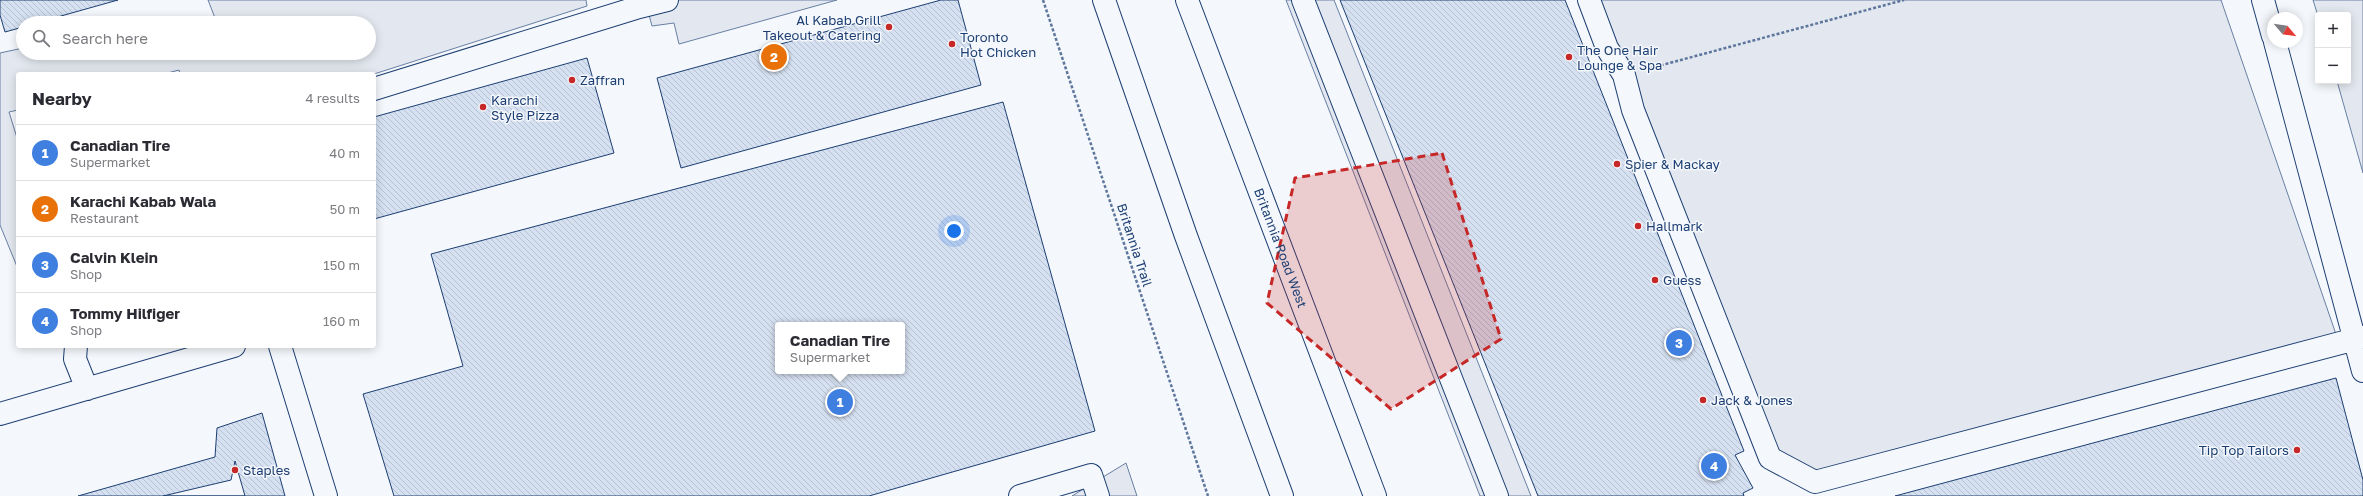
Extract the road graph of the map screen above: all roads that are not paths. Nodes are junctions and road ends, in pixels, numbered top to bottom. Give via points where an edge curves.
1 (667, 0) edge
2 (1104, 0) edge
3 (1187, 0) edge
4 (1303, 0) edge
5 (1589, 0) edge
6 (2264, 0) edge
7 (2267, 12) edge
8 (2277, 48) edge
9 (376, 89) edge
10 (2359, 338) edge
11 (76, 348) edge
12 (227, 348) edge
13 (281, 348) edge
14 (2363, 371) edge
15 (87, 389) junction
16 (0, 414) edge
17 (326, 496) edge
18 (1020, 496) edge
19 (1098, 496) edge
20 (1282, 496) edge
21 (1375, 496) edge
22 (1497, 496) edge

1 - 9 main road
2 - 20 main road via 1186,236
3 - 21 main road, Britannia Road West
4 - 22 main road
5 - 10 main road via 1607,48 1624,75 1634,110 1770,458 1815,482
6 - 7 main road
8 - 10 main road
10 - 14 main road
11 - 15 main road via 75,359
12 - 15 main road
13 - 17 main road
15 - 16 main road
18 - 19 main road via 1091,475

